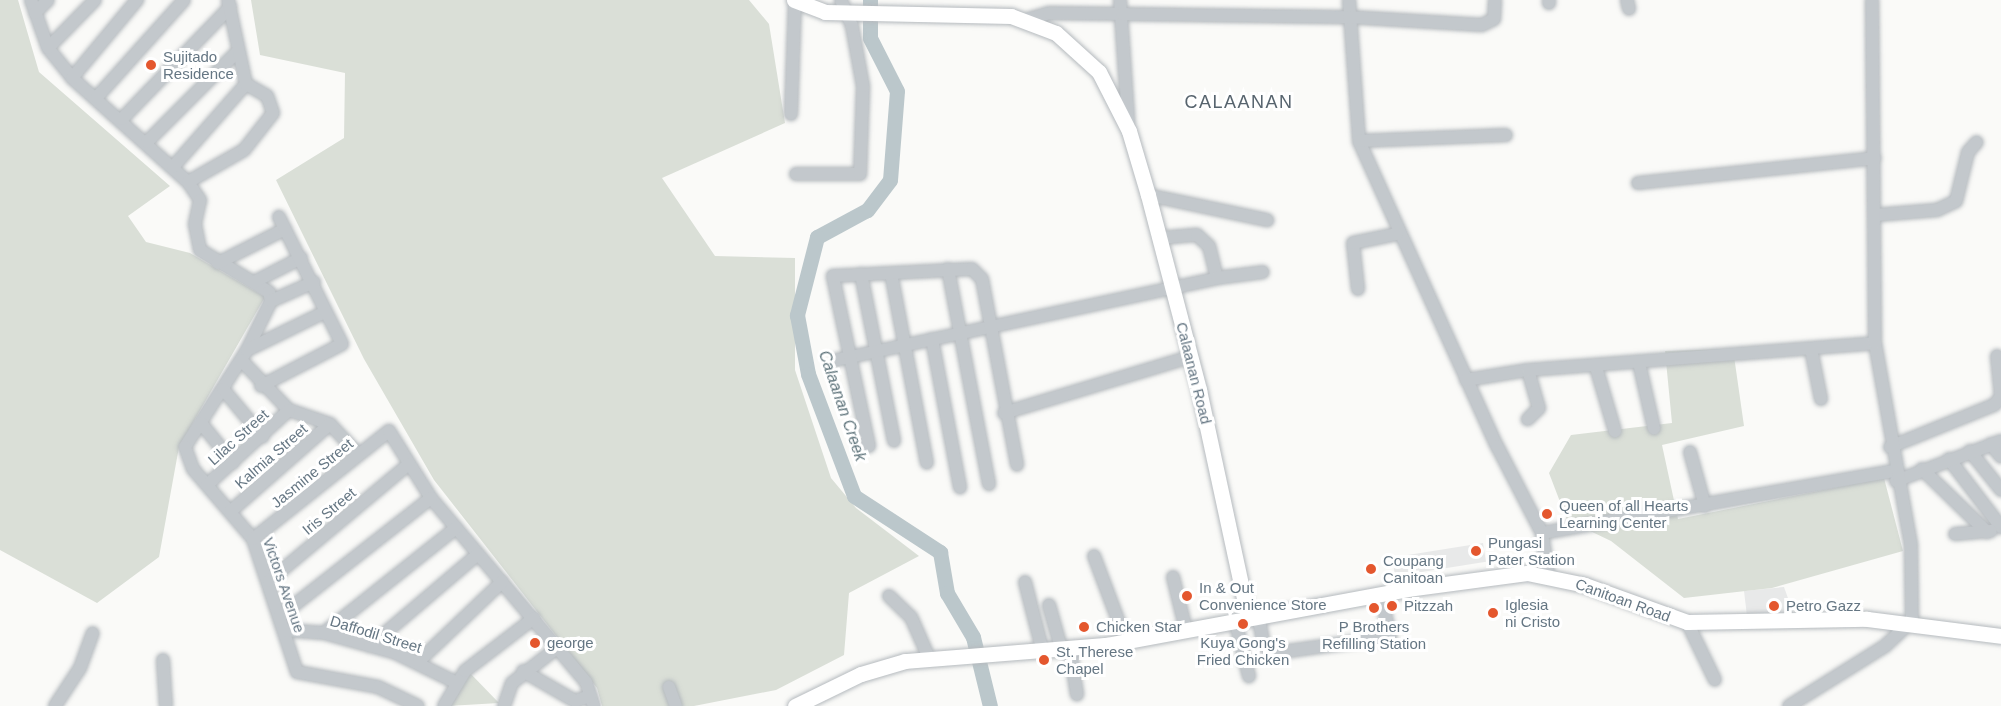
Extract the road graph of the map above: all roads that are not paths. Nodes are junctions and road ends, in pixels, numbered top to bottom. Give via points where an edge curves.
1 (31, 0) edge
2 (48, 0) edge
3 (95, 0) edge
4 (137, 0) edge
5 (1120, 0) edge
6 (1349, 0) edge
7 (1495, 0) edge
8 (1872, 0) edge
9 (795, 1) edge
10 (179, 2) edge
11 (229, 3) edge
12 (826, 6) edge
13 (845, 8) edge
14 (35, 13) junction
15 (1122, 14) junction
16 (1349, 17) junction
17 (1025, 20) junction
18 (48, 48) junction
19 (238, 51) junction
20 (72, 78) junction
21 (246, 84) junction
22 (97, 97) junction
23 (791, 114) dead end
24 (122, 119) junction
25 (1129, 131) junction
26 (1506, 135) dead end
27 (1359, 141) junction
28 (147, 142) junction
29 (1977, 142) dead end
30 (1875, 158) junction
31 (173, 167) junction
32 (796, 174) dead end
33 (188, 182) junction
34 (1638, 183) dead end
35 (1148, 195) junction
36 (1876, 214) junction
37 (1267, 220) dead end
38 (1397, 234) junction
39 (1160, 238) junction
40 (301, 258) junction
41 (218, 263) junction
42 (948, 269) junction
43 (1263, 272) dead end
44 (891, 273) junction
45 (861, 274) junction
46 (1217, 278) junction
47 (254, 282) junction
48 (314, 282) junction
49 (1172, 287) junction
50 (1358, 289) dead end
51 (271, 301) junction
52 (325, 312) junction
53 (990, 326) junction
54 (961, 333) junction
55 (932, 339) junction
56 (903, 344) junction
57 (1875, 344) junction
58 (1811, 349) junction
59 (875, 350) junction
60 (244, 355) junction
61 (1997, 356) dead end
62 (1190, 357) junction
63 (841, 358) junction
64 (1639, 363) junction
65 (1596, 367) junction
66 (1528, 370) junction
67 (1466, 380) junction
68 (261, 386) junction
69 (224, 389) junction
70 (2001, 396) edge
71 (1821, 399) dead end
72 (289, 410) junction
73 (1004, 412) junction
74 (1528, 419) dead end
75 (201, 423) junction
76 (330, 424) junction
77 (1654, 428) dead end
78 (1615, 431) dead end
79 (263, 437) junction
80 (894, 441) dead end
81 (1996, 443) edge
82 (869, 446) dead end
83 (1890, 447) junction
84 (1970, 451) junction
85 (1690, 452) dead end
86 (358, 454) junction
87 (2001, 457) edge
88 (1949, 459) junction
89 (233, 463) junction
90 (409, 464) junction
91 (927, 464) dead end
92 (1017, 465) dead end
93 (1922, 469) junction
94 (1895, 476) junction
95 (989, 484) dead end
96 (207, 485) junction
97 (960, 487) dead end
98 (2001, 490) edge
99 (431, 498) junction
100 (1705, 506) junction
101 (231, 511) junction
102 (456, 528) junction
103 (2001, 529) edge
104 (1987, 532) junction
105 (1542, 533) junction
106 (1954, 534) dead end
107 (253, 539) junction
108 (478, 554) junction
109 (1094, 556) dead end
110 (1548, 574) junction
111 (1173, 577) dead end
112 (269, 581) junction
113 (502, 582) junction
114 (1024, 582) dead end
115 (1381, 594) junction
116 (889, 596) dead end
117 (1049, 605) dead end
118 (279, 617) junction
119 (534, 618) junction
120 (1247, 618) junction
121 (1912, 621) junction
122 (1687, 622) junction
123 (284, 630) junction
124 (1186, 630) junction
125 (93, 633) dead end
126 (324, 633) junction
127 (2001, 636) edge
128 (1126, 641) junction
129 (370, 646) junction
130 (558, 647) junction
131 (1066, 651) junction
132 (1043, 652) junction
133 (929, 658) junction
134 (162, 660) dead end
135 (419, 661) junction
136 (523, 671) junction
137 (1249, 676) dead end
138 (1715, 680) dead end
139 (455, 682) junction
140 (669, 687) dead end
141 (1077, 694) dead end
142 (592, 701) edge
143 (55, 706) edge
144 (166, 706) edge
145 (418, 706) edge
146 (444, 706) edge
147 (504, 706) edge
148 (675, 706) edge
149 (795, 706) edge
150 (1790, 706) edge

1 - 14 street
2 - 14 street
3 - 18 street
4 - 20 street
5 - 15 street
6 - 16 street
7 - 16 street via 1491,22
8 - 30 street
9 - 12 main road
9 - 23 street
10 - 22 street
11 - 19 street
11 - 24 street
12 - 13 main road, Calaanan Road
13 - 17 main road, Calaanan Road
13 - 32 street via 863,86 860,174
14 - 18 street
15 - 16 street
15 - 17 street via 1048,13
15 - 25 street
16 - 27 street
17 - 25 main road, Calaanan Road via 1056,33 1089,60
18 - 20 street
19 - 21 street
19 - 28 street
20 - 22 street
21 - 31 street
21 - 33 street via 271,100 267,123 244,150
22 - 24 street
24 - 28 street
25 - 35 main road, Calaanan Road
26 - 27 street
27 - 38 street
28 - 31 street
29 - 36 street via 1968,152 1956,201 1937,210
30 - 34 street
30 - 36 street
31 - 33 street
33 - 41 street via 200,200 195,224 200,250
35 - 37 street
35 - 39 main road, Calaanan Road
36 - 57 street
38 - 50 street via 1353,243
38 - 67 street
39 - 46 street via 1197,235 1209,246
39 - 49 main road, Calaanan Road
40 - 41 street via 282,223
40 - 47 street
40 - 48 street
41 - 47 street
42 - 44 street
42 - 53 street via 972,268 981,276
42 - 54 street
43 - 46 street
44 - 45 street
44 - 56 street
45 - 59 street
45 - 63 street via 833,277
46 - 49 street
47 - 51 street via 269,292
48 - 51 street
48 - 52 street
49 - 53 street
49 - 62 main road, Calaanan Road
51 - 60 street, Victors Avenue
52 - 60 street
52 - 68 street via 342,344
53 - 54 street
53 - 73 street
54 - 55 street
54 - 95 street
55 - 56 street
55 - 97 street
56 - 59 street
56 - 91 street
57 - 58 street
57 - 83 street
58 - 64 street
58 - 71 street
59 - 63 street
59 - 80 street
60 - 68 street
60 - 69 street, Victors Avenue
61 - 70 street
62 - 73 street
62 - 120 main road, Calaanan Road
63 - 82 street
64 - 65 street
64 - 77 street
65 - 66 street
65 - 78 street
66 - 67 street
66 - 74 street via 1539,408
67 - 105 street
68 - 72 street
69 - 75 street, Victors Avenue
69 - 79 street
70 - 83 street via 1994,405
72 - 76 street
72 - 79 street, Lilac Street
73 - 92 street
75 - 89 street
75 - 96 street, Victors Avenue via 185,447
76 - 86 street
76 - 101 street, Kalmia Street
79 - 89 street, Lilac Street
81 - 84 street
81 - 87 street
83 - 94 street
84 - 88 street
84 - 98 street
85 - 100 street
86 - 90 street, Jasmine Street via 389,431
86 - 107 street, Jasmine Street
88 - 93 street
88 - 103 street
89 - 96 street, Lilac Street
90 - 99 street
90 - 112 street, Iris Street
93 - 94 street
93 - 104 street
94 - 100 street
94 - 121 street via 1911,544
96 - 101 street, Victors Avenue
99 - 102 street
99 - 118 street
100 - 105 street
101 - 107 street, Victors Avenue
102 - 108 street
102 - 126 street
103 - 104 street
104 - 106 street
105 - 110 street
107 - 112 street, Victors Avenue
108 - 113 street
108 - 129 street
109 - 128 street
110 - 115 main road, Canitoan Road via 1515,574
110 - 122 main road, Canitoan Road
111 - 124 street
112 - 118 street, Victors Avenue
113 - 119 street
113 - 135 street
114 - 132 street
115 - 120 main road, Canitoan Road
115 - 120 street via 1390,637 1274,653 1264,645
116 - 133 street via 911,617
117 - 131 street
118 - 123 street, Victors Avenue
119 - 130 street
119 - 139 street
120 - 124 main road, Canitoan Road
120 - 137 street
121 - 122 main road, Canitoan Road
121 - 127 main road, Canitoan Road
121 - 150 street via 1885,646
122 - 138 street
123 - 126 street, Daffodil Street
123 - 145 street, Victors Avenue via 301,675 378,687
124 - 128 main road, Canitoan Road
125 - 143 street via 80,668
126 - 129 street, Daffodil Street
128 - 131 main road, Canitoan Road
129 - 135 street, Daffodil Street
130 - 136 street
130 - 142 street
131 - 132 main road, Canitoan Road
131 - 141 street
132 - 133 main road, Canitoan Road
133 - 149 main road, Canitoan Road via 861,674
134 - 144 street
135 - 139 street, Daffodil Street
136 - 142 street via 574,701
136 - 147 street
139 - 146 street
140 - 148 street

